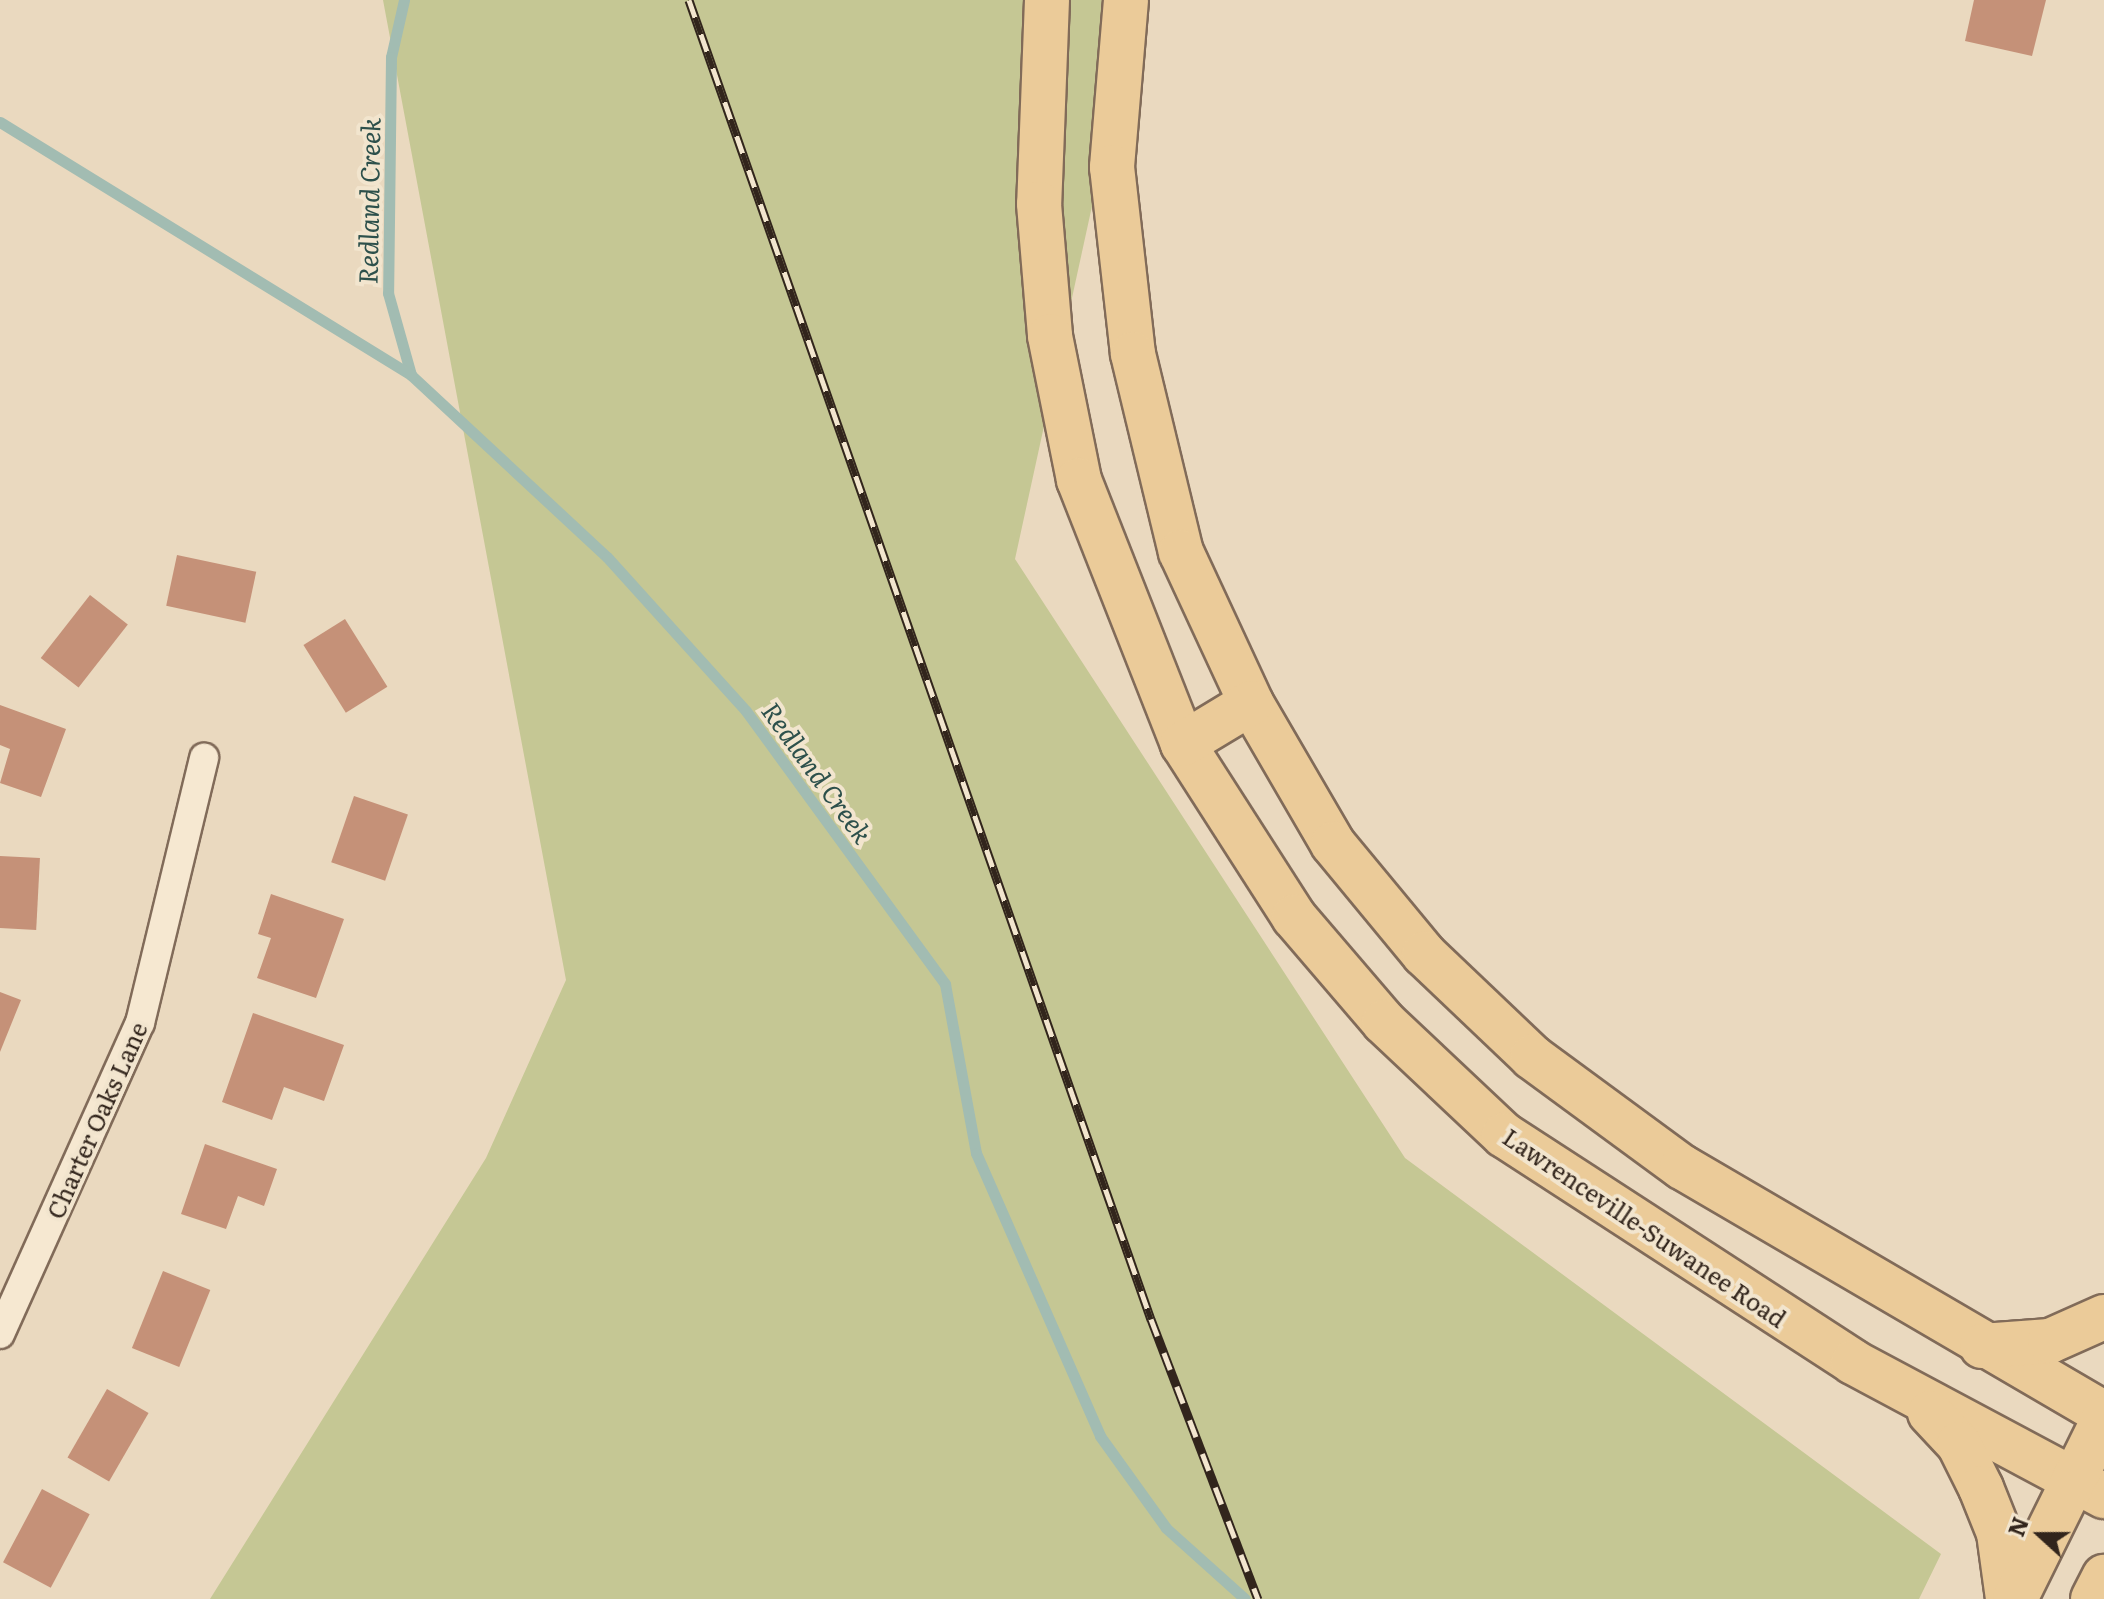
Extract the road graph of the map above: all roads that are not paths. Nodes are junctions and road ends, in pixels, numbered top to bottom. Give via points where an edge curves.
1 (1047, 0) edge
2 (1126, 0) edge
3 (1251, 703) junction
4 (1183, 744) junction
5 (204, 758) dead end
6 (2104, 1317) edge
7 (0, 1334) edge
8 (1982, 1346) junction
9 (1912, 1394) junction
10 (2104, 1417) edge
11 (2088, 1488) edge
12 (2104, 1577) edge
13 (2008, 1599) edge
14 (2015, 1599) edge
15 (2093, 1599) edge

1 - 4 main road, Lawrenceville-Suwanee Road via 1039,204 1063,406 1099,545
2 - 3 main road via 1112,167 1133,354 1181,552
3 - 4 main road
3 - 8 main road via 1333,844 1424,954 1532,1057 1682,1167
4 - 9 main road, Lawrenceville-Suwanee Road via 1294,917 1384,1022 1504,1135 1715,1276
5 - 7 street, Charter Oaks Lane via 140,1023
6 - 8 main road via 2050,1341
8 - 10 main road
9 - 11 main road, Lawrenceville-Suwanee Road
9 - 13 main road via 1959,1444 1981,1488 1999,1533
10 - 11 main road
11 - 14 main road
12 - 15 main road

